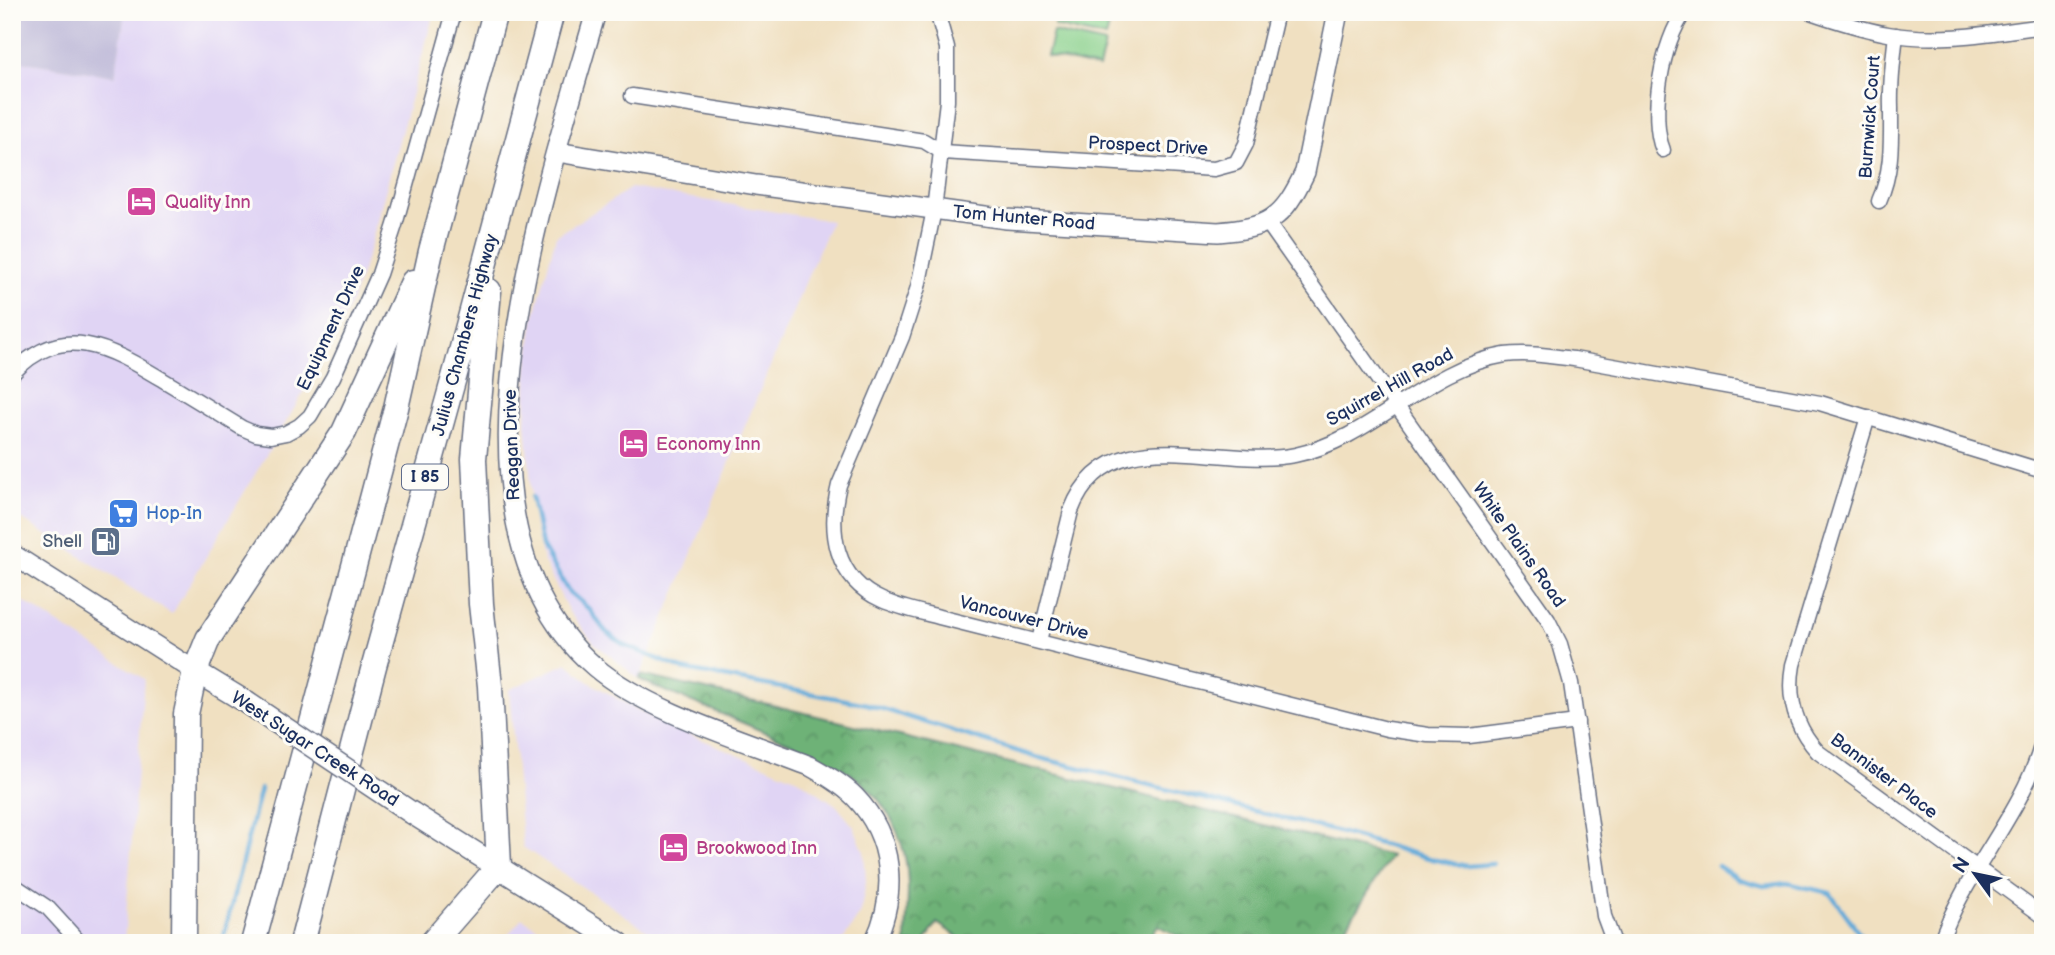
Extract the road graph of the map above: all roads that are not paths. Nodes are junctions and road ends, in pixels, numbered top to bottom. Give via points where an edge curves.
1 (454, 12) edge
2 (495, 12) edge
3 (552, 12) edge
4 (596, 12) edge
5 (937, 12) edge
6 (1277, 12) edge
7 (1338, 12) edge
8 (1685, 12) edge
9 (1810, 12) edge
10 (2043, 26) edge
11 (1896, 35) junction
12 (632, 96) dead end
13 (1663, 150) dead end
14 (557, 152) junction
15 (942, 152) junction
16 (1879, 201) dead end
17 (934, 210) junction
18 (1267, 222) junction
19 (437, 230) junction
20 (492, 234) junction
21 (12, 374) edge
22 (1397, 405) junction
23 (1868, 417) junction
24 (2043, 471) edge
25 (12, 554) edge
26 (1039, 641) junction
27 (195, 671) junction
28 (1577, 722) junction
29 (2043, 740) edge
30 (499, 866) junction
31 (1977, 868) junction
32 (12, 884) edge
33 (2043, 916) edge
34 (80, 943) edge
35 (184, 943) edge
36 (253, 943) edge
37 (302, 943) edge
38 (432, 943) edge
39 (619, 943) edge
40 (874, 943) edge
41 (1614, 943) edge
42 (1940, 943) edge

1 - 21 street, Equipment Drive via 379,274 333,377 299,426 271,436 256,434 120,354 92,344 56,346
2 - 19 highway, I 85
3 - 20 highway, Julius Chambers Highway / I 85
4 - 14 street, Reagan Drive
5 - 15 street via 947,48
6 - 15 street, Prospect Drive via 1246,144 1236,163 1214,169
7 - 18 street, Tom Hunter Road via 1305,172 1290,202
8 - 13 street via 1671,35 1655,110
9 - 11 street
10 - 11 street via 1964,37
11 - 16 street, Burnwick Court via 1889,175
12 - 15 street, Prospect Drive via 924,141
14 - 17 street, Tom Hunter Road
14 - 40 street, Reagan Drive via 517,314 510,388 510,481 530,574 575,647 620,685 810,766 854,795 872,818 890,872 886,913
15 - 17 street
17 - 18 street, Tom Hunter Road via 1217,232 1246,230
17 - 26 street, Vancouver Drive via 914,304 839,485 833,517 836,547 856,582 883,601
18 - 22 street, White Plains Road
19 - 27 highway via 344,432 208,639
19 - 36 highway, I 85 via 373,497
20 - 30 highway via 474,459
20 - 37 highway, Julius Chambers Highway / I 85
22 - 23 street, Squirrel Hill Road via 1455,370 1520,354 1716,384
22 - 26 street, Squirrel Hill Road via 1349,435 1296,454 1253,459 1141,453 1104,466 1088,479 1071,511
22 - 28 street, White Plains Road via 1548,620 1568,670
23 - 24 street, Squirrel Hill Road
23 - 31 street, Bannister Place via 1793,665 1793,707 1800,727 1818,752
25 - 27 street, West Sugar Creek Road
26 - 28 street, Vancouver Drive via 1387,729 1469,736
27 - 30 main road, West Sugar Creek Road, bridge
27 - 35 highway via 186,729
28 - 41 street, White Plains Road via 1604,916
29 - 31 street via 2026,787
30 - 38 highway
30 - 39 main road, West Sugar Creek Road
31 - 33 street, Bannister Place
31 - 42 street
32 - 34 street via 48,908

